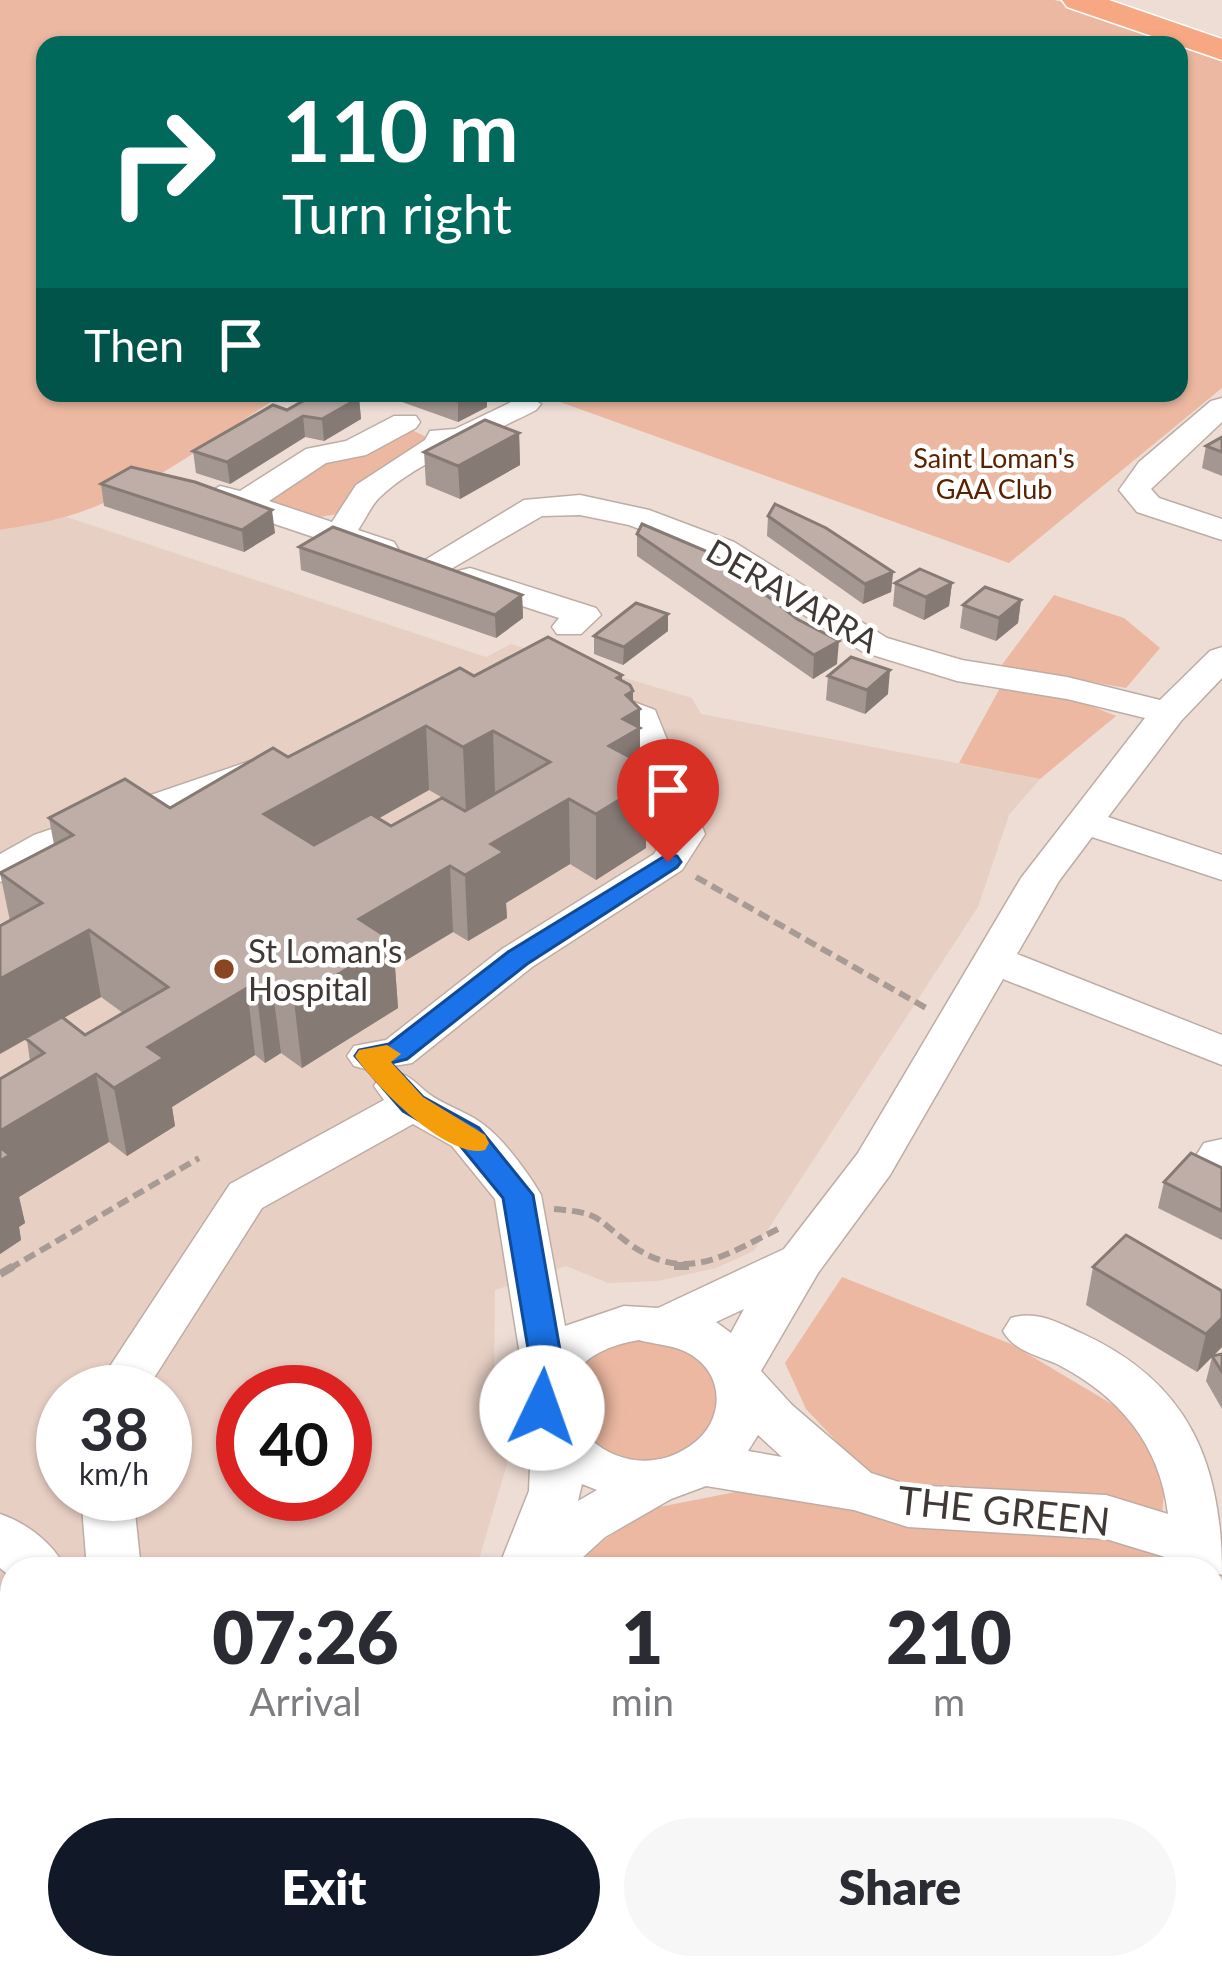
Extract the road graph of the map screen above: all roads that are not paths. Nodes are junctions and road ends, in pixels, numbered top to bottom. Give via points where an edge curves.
1 (1078, 0) edge
2 (1121, 0) edge
3 (1222, 26) edge
4 (1182, 36) edge
5 (1188, 38) edge
6 (1222, 50) edge
7 (526, 404) dead end
8 (367, 407) dead end
9 (1222, 407) edge
10 (405, 422) junction
11 (441, 437) junction
12 (182, 482) edge
13 (244, 503) junction
14 (1222, 530) edge
15 (340, 534) junction
16 (432, 566) junction
17 (568, 627) dead end
18 (1222, 658) edge
19 (562, 686) edge
20 (1168, 713) junction
21 (297, 756) edge
22 (1084, 822) junction
23 (1222, 868) edge
24 (0, 870) edge
25 (995, 960) junction
26 (1222, 1051) edge
27 (413, 1104) junction
28 (795, 1242) junction
29 (529, 1268) junction
30 (668, 1324) junction
31 (595, 1331) junction
32 (1028, 1331) dead end
33 (136, 1365) edge
34 (548, 1373) junction
35 (741, 1378) junction
36 (557, 1442) junction
37 (682, 1472) junction
38 (854, 1489) junction
39 (108, 1521) edge
40 (0, 1536) edge
41 (1203, 1556) edge
42 (25, 1557) edge
43 (111, 1557) edge
44 (533, 1557) edge
45 (544, 1557) edge

1 - 4 highway
2 - 3 highway
5 - 6 highway
7 - 11 street via 460,438
8 - 10 street
9 - 14 street via 1135,490 1148,505
10 - 11 street
10 - 13 street via 356,449 302,464
11 - 15 street via 367,493
12 - 13 street
13 - 15 street
15 - 16 street
16 - 17 street via 584,614
16 - 20 street, DERAVARRA via 535,507 580,505 722,549 874,645
18 - 20 street
19 - 27 street via 642,718 686,834 668,862 517,958 397,1053 369,1056
20 - 22 street
21 - 24 street via 48,843
22 - 23 street
22 - 25 street
25 - 26 street
25 - 28 street via 874,1164
27 - 29 street via 469,1136 518,1195
27 - 33 street via 246,1196
28 - 30 street
28 - 35 street
29 - 31 street
29 - 34 street
30 - 31 street
30 - 35 street via 706,1339
31 - 34 street
32 - 41 street via 1070,1347 1140,1396 1189,1482
34 - 36 street via 542,1408
35 - 37 street via 746,1408 739,1430 725,1449
35 - 38 street, THE GREEN via 774,1419
36 - 37 street via 613,1476
36 - 44 street via 555,1492
37 - 38 street, THE GREEN
37 - 45 street via 586,1522
38 - 41 street, THE GREEN via 908,1506 1106,1517
39 - 43 street
40 - 42 street

